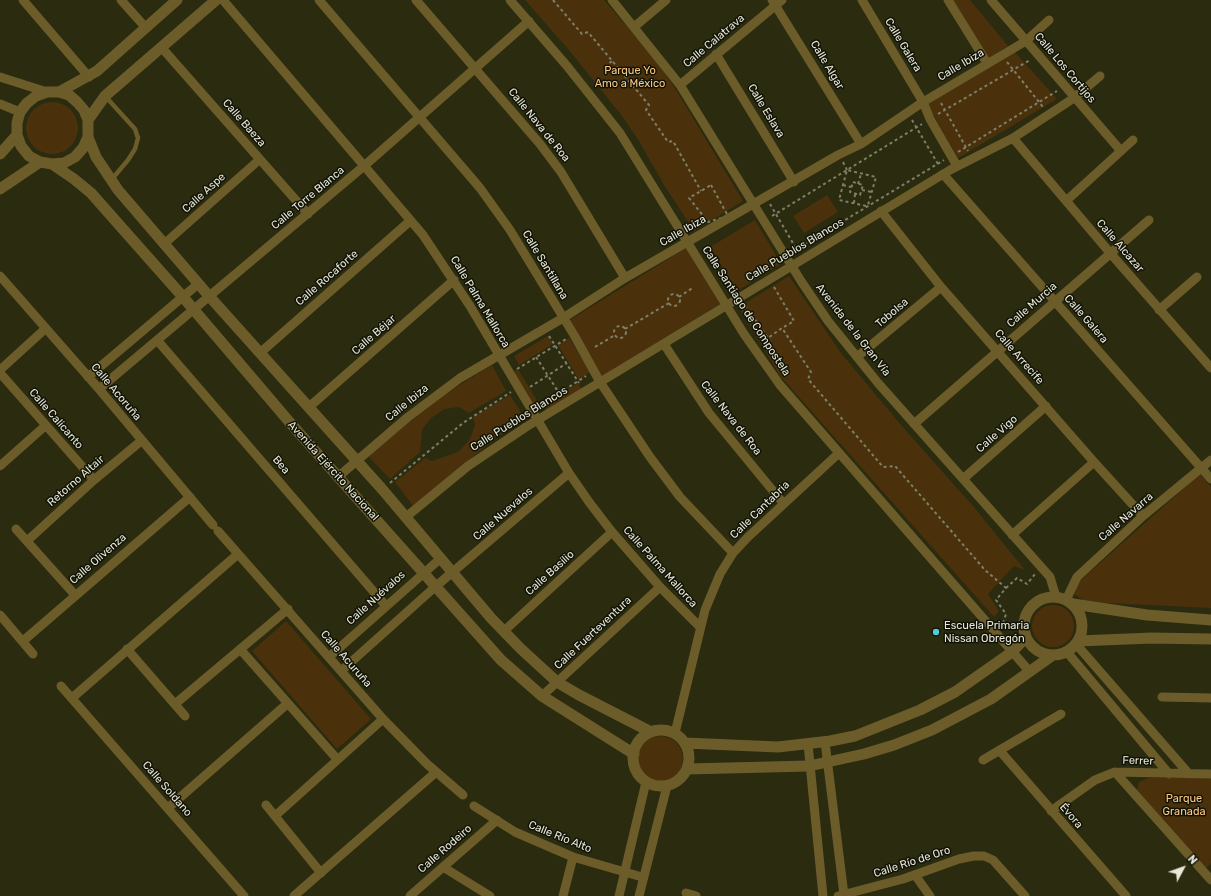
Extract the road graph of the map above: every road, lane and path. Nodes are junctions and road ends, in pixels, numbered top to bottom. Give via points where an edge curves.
1 (23, 0) edge
2 (121, 0) edge
3 (177, 0) edge
4 (216, 0) edge
5 (223, 0) edge
6 (319, 0) edge
7 (416, 0) edge
8 (510, 0) edge
9 (553, 0) edge
10 (612, 0) edge
11 (666, 0) edge
12 (862, 0) edge
13 (948, 0) edge
14 (991, 0) edge
15 (776, 2) edge
16 (1049, 20) dead end
17 (529, 21) junction
18 (634, 27) junction
19 (146, 28) junction
20 (1026, 41) junction
21 (162, 48) junction
22 (716, 54) junction
23 (1003, 55) junction
24 (1039, 56) junction
25 (612, 60) junction
26 (987, 63) junction
27 (605, 67) dead end
28 (475, 69) junction
29 (1012, 70) junction
30 (1100, 76) dead end
31 (0, 77) edge
32 (89, 77) junction
33 (680, 85) junction
34 (1064, 86) junction
35 (47, 92) junction
36 (58, 92) junction
37 (936, 93) junction
38 (105, 96) junction
39 (1074, 98) junction
40 (923, 102) junction
41 (1040, 103) junction
42 (0, 104) edge
43 (944, 110) junction
44 (20, 112) junction
45 (908, 112) junction
46 (1049, 114) junction
47 (420, 117) junction
48 (930, 119) junction
49 (88, 120) junction
50 (917, 127) junction
51 (17, 134) junction
52 (88, 137) junction
53 (1013, 138) junction
54 (1133, 140) dead end
55 (861, 144) junction
56 (966, 147) junction
57 (1121, 151) junction
58 (0, 154) edge
59 (951, 156) junction
60 (972, 157) junction
61 (259, 160) junction
62 (40, 162) junction
63 (52, 164) junction
64 (937, 164) junction
65 (364, 166) junction
66 (847, 170) junction
67 (950, 170) junction
68 (861, 174) junction
69 (111, 180) junction
70 (794, 182) junction
71 (858, 184) junction
72 (843, 185) junction
73 (852, 187) junction
74 (0, 189) edge
75 (862, 190) junction
76 (701, 191) junction
77 (872, 192) junction
78 (855, 194) junction
79 (767, 198) junction
80 (1066, 201) junction
81 (854, 203) junction
82 (754, 205) junction
83 (868, 206) junction
84 (881, 211) junction
85 (308, 214) junction
86 (775, 214) junction
87 (764, 220) junction
88 (1149, 220) dead end
89 (410, 221) junction
90 (687, 243) junction
91 (164, 244) junction
92 (796, 249) junction
93 (1111, 254) junction
94 (786, 255) junction
95 (802, 259) junction
96 (791, 265) junction
97 (0, 276) edge
98 (1197, 277) dead end
99 (625, 278) junction
100 (769, 279) junction
101 (454, 280) junction
102 (198, 284) junction
103 (694, 287) dead end
104 (941, 287) junction
105 (209, 296) junction
106 (679, 297) junction
107 (740, 297) junction
108 (184, 298) junction
109 (1054, 301) junction
110 (669, 303) junction
111 (726, 305) junction
112 (193, 309) junction
113 (1159, 310) junction
114 (563, 318) junction
115 (782, 328) junction
116 (45, 329) junction
117 (544, 329) junction
118 (625, 329) junction
119 (574, 334) junction
120 (615, 335) junction
121 (157, 340) junction
122 (556, 344) junction
123 (664, 344) junction
124 (595, 347) dead end
125 (998, 351) junction
126 (260, 353) junction
127 (499, 356) junction
128 (536, 357) junction
129 (857, 357) junction
130 (567, 363) junction
131 (1210, 364) edge
132 (0, 370) edge
133 (0, 373) edge
134 (510, 373) junction
135 (591, 373) dead end
136 (88, 376) junction
137 (548, 376) junction
138 (578, 381) junction
139 (600, 382) junction
140 (530, 387) dead end
141 (519, 388) junction
142 (99, 389) junction
143 (585, 392) junction
144 (559, 393) junction
145 (1046, 406) junction
146 (310, 407) junction
147 (532, 410) junction
148 (538, 420) junction
149 (914, 424) junction
150 (45, 426) junction
151 (141, 441) junction
152 (839, 453) junction
153 (357, 460) junction
154 (1211, 460) edge
155 (1094, 462) junction
156 (0, 466) edge
157 (1201, 468) junction
158 (569, 473) junction
159 (338, 476) junction
160 (963, 479) junction
161 (1211, 479) edge
162 (94, 480) junction
163 (382, 488) junction
164 (190, 496) junction
165 (783, 503) junction
166 (1143, 516) junction
167 (406, 517) junction
168 (216, 528) joint
169 (16, 530) dead end
170 (612, 532) junction
171 (1012, 535) junction
172 (27, 541) junction
173 (733, 553) junction
174 (238, 554) junction
175 (441, 558) junction
176 (1041, 567) junction
177 (423, 573) junction
178 (452, 573) junction
179 (435, 587) junction
180 (660, 587) junction
181 (1006, 588) junction
182 (75, 595) junction
183 (1065, 600) junction
184 (386, 606) junction
185 (288, 609) junction
186 (0, 615) edge
187 (1211, 620) edge
188 (700, 627) junction
189 (504, 631) junction
190 (1026, 636) junction
191 (998, 637) junction
192 (1211, 639) edge
193 (23, 641) junction
194 (1074, 646) junction
195 (127, 649) junction
196 (240, 649) junction
197 (1012, 652) junction
198 (33, 654) dead end
199 (1053, 655) junction
200 (329, 657) junction
201 (341, 671) junction
202 (1030, 672) junction
203 (557, 682) junction
204 (61, 686) dead end
205 (542, 696) junction
206 (1162, 697) dead end
207 (72, 698) junction
208 (1211, 698) edge
209 (175, 704) junction
210 (287, 704) junction
211 (1061, 714) dead end
212 (185, 716) dead end
213 (383, 719) junction
214 (652, 732) junction
215 (675, 733) junction
216 (825, 742) junction
217 (685, 743) junction
218 (808, 744) junction
219 (1000, 751) junction
220 (634, 754) junction
221 (337, 759) junction
222 (983, 760) dead end
223 (827, 763) junction
224 (809, 766) junction
225 (687, 769) junction
226 (1115, 772) junction
227 (436, 773) junction
228 (1168, 774) junction
229 (1189, 774) junction
230 (1211, 774) edge
231 (646, 782) junction
232 (667, 786) junction
233 (463, 795) dead end
234 (266, 805) dead end
235 (474, 806) dead end
236 (168, 808) junction
237 (1051, 811) junction
238 (275, 816) junction
239 (497, 820) junction
240 (572, 858) junction
241 (443, 867) junction
242 (321, 873) junction
243 (624, 873) junction
244 (915, 875) junction
245 (1210, 876) edge
246 (642, 877) junction
247 (686, 893) dead end
248 (244, 896) edge
249 (294, 896) edge
250 (410, 896) edge
251 (490, 896) edge
252 (563, 896) edge
253 (619, 896) edge
254 (639, 896) edge
255 (696, 896) edge
256 (823, 896) edge
257 (841, 896) edge
258 (930, 896) edge
259 (1025, 896) edge
260 (1126, 896) edge

1 - 32 street
2 - 19 street
3 - 19 street
4 - 21 street
5 - 65 street, Calle Palma Mallorca
6 - 47 street, Calle Santillana
7 - 28 street, Calle Nava de Roa
8 - 17 street, Calle Santiago de Compostela
9 - 25 path via 582,34 588,32
10 - 18 street, Avenida de la Gran Vía
11 - 18 street
12 - 40 street, Calle Galera
13 - 26 street
14 - 20 street, Calle Los Cortijos
15 - 22 street, Calle Calatrava
15 - 55 street, Calle Algar
16 - 20 street, Calle Ibiza
17 - 28 street, Calle Torre Blanca
17 - 90 street, Calle Santiago de Compostela via 620,133
18 - 33 street, Avenida de la Gran Vía
19 - 32 street
20 - 23 street, Calle Ibiza
20 - 24 street, Calle Los Cortijos
21 - 38 street
21 - 61 street, Calle Baeza
22 - 33 street, Calle Calatrava
22 - 70 street, Calle Eslava
23 - 26 street, Calle Ibiza
23 - 29 path
24 - 29 path
24 - 34 street, Calle Los Cortijos
25 - 27 path
25 - 76 path via 649,105 646,110 668,142 673,141
26 - 37 street, Calle Ibiza
28 - 47 street, Calle Torre Blanca
28 - 99 street, Calle Nava de Roa via 521,119 561,172
29 - 41 path
29 - 43 path
30 - 39 street, Calle Pueblos Blancos
31 - 35 street
32 - 36 street
33 - 82 street, Avenida de la Gran Vía
34 - 39 street, Calle Los Cortijos
34 - 41 path
35 - 36 street
35 - 44 street via 32,99
36 - 49 street via 77,102
37 - 40 street, Calle Ibiza
37 - 43 path
38 - 49 street
38 - 69 lane via 135,129 138,138 128,160
39 - 46 street, Calle Pueblos Blancos
39 - 57 street, Calle Los Cortijos
40 - 45 street, Calle Ibiza
40 - 48 street, Calle Galera
41 - 46 path
41 - 56 path
42 - 44 street
43 - 48 path
43 - 56 path
44 - 51 street
45 - 50 path
45 - 55 street, Calle Ibiza
46 - 53 street, Calle Pueblos Blancos
47 - 65 street, Calle Torre Blanca
47 - 114 street, Calle Santillana via 495,208
48 - 50 path
48 - 59 street, Calle Galera
49 - 52 street
50 - 64 path
50 - 66 path
51 - 58 street
51 - 62 street via 25,151
52 - 63 street via 75,157 64,163
52 - 69 street via 96,157
53 - 60 street, Calle Pueblos Blancos
53 - 80 street, Calle Alcazar
54 - 57 street
55 - 70 street, Calle Ibiza
56 - 59 path
56 - 60 path
57 - 80 street
59 - 64 path
59 - 67 street, Calle Galera
60 - 67 street, Calle Pueblos Blancos
61 - 85 street, Calle Baeza
61 - 91 street, Calle Aspe
62 - 63 street
62 - 74 street
63 - 108 street, Avenida Ejército Nacional via 91,193
64 - 67 path
64 - 83 path
65 - 85 street, Calle Torre Blanca
65 - 89 street, Calle Palma Mallorca
66 - 68 path
66 - 72 path
66 - 86 path
67 - 84 street, Calle Pueblos Blancos
67 - 109 street, Calle Galera
68 - 71 path
68 - 77 path via 876,177
69 - 91 street
70 - 79 street, Calle Ibiza
71 - 73 path via 853,182
71 - 75 path via 863,185
72 - 73 path
72 - 81 path via 839,200
73 - 78 path via 850,192
75 - 77 path
75 - 78 path via 860,195
76 - 76 path via 689,198 708,222 728,216 711,185
77 - 83 path
78 - 81 path
79 - 82 street, Calle Ibiza
79 - 86 path
80 - 93 street, Calle Alcazar
81 - 83 path
82 - 87 street, Avenida de la Gran Vía
82 - 90 street, Calle Ibiza
83 - 92 path
84 - 95 street, Calle Pueblos Blancos
84 - 104 street, Calle Arrecife
85 - 105 street, Calle Torre Blanca
86 - 87 path
86 - 92 path
87 - 94 street, Avenida de la Gran Vía
88 - 93 street, Calle Murcia
89 - 101 street, Calle Palma Mallorca
89 - 126 street, Calle Rocaforte
90 - 99 street, Calle Ibiza
90 - 111 street, Calle Santiago de Compostela
91 - 102 street
92 - 94 path
92 - 95 path
93 - 109 street, Calle Murcia
93 - 113 street, Calle Alcazar
94 - 96 street, Avenida de la Gran Vía
95 - 96 street, Calle Pueblos Blancos
96 - 100 street, Calle Pueblos Blancos
96 - 129 street, Avenida de la Gran Vía via 828,321
97 - 116 street, Calle Acoruña
98 - 113 street
99 - 114 street, Calle Ibiza
100 - 107 street, Calle Pueblos Blancos
100 - 115 path via 794,321
101 - 127 street, Calle Palma Mallorca
101 - 146 street, Calle Béjar
102 - 105 street
102 - 108 street
103 - 106 path
104 - 125 street, Calle Arrecife
104 - 129 street, Tobolsa
105 - 112 street, Calle Torre Blanca
105 - 126 street
106 - 110 path via 680,301 676,305
106 - 110 path via 670,295
107 - 111 street, Calle Pueblos Blancos
107 - 115 path via 768,338
108 - 112 street, Avenida Ejército Nacional
108 - 136 street
109 - 125 street, Calle Murcia
109 - 157 street, Calle Galera
110 - 118 path
111 - 123 street, Calle Pueblos Blancos
111 - 152 street, Calle Santiago de Compostela via 780,385
112 - 121 street, Calle Torre Blanca
112 - 159 street, Avenida Ejército Nacional
113 - 131 street, Calle Alcazar
114 - 117 street, Calle Ibiza
114 - 119 street, Calle Santillana
115 - 181 path via 812,372 808,379 883,467 895,466 986,570
116 - 132 street
116 - 136 street, Calle Acoruña
117 - 122 path
117 - 127 street, Calle Ibiza
118 - 120 path via 626,333 622,337
118 - 120 path via 622,326 617,327 614,330
119 - 122 path
119 - 139 street, Calle Santillana
120 - 124 path
121 - 142 street, Calle Torre Blanca
121 - 184 street, Bea
122 - 128 path
122 - 130 path
123 - 139 street, Calle Pueblos Blancos
123 - 165 street, Calle Nava de Roa via 709,413
125 - 145 street, Calle Arrecife
125 - 149 street, Calle Murcia
126 - 146 street
127 - 134 street, Calle Palma Mallorca
127 - 153 street, Calle Ibiza via 436,394
128 - 134 path
128 - 137 path
129 - 149 street, Avenida de la Gran Vía
130 - 137 path
130 - 138 path
133 - 150 street, Calle Calicanto
134 - 141 street, Calle Palma Mallorca
135 - 138 path
136 - 142 street, Calle Acoruña
137 - 140 path
137 - 144 path
138 - 143 path
138 - 144 path
139 - 143 street, Calle Pueblos Blancos
139 - 173 street, Calle Santillana via 669,484
141 - 147 street, Calle Palma Mallorca
141 - 163 path via 463,423
142 - 151 street, Calle Acoruña
143 - 148 street, Calle Pueblos Blancos
144 - 147 path
145 - 155 street, Calle Arrecife
145 - 160 street, Calle Vigo
146 - 153 street
147 - 148 street, Calle Palma Mallorca
148 - 158 street, Calle Palma Mallorca
148 - 167 street, Calle Pueblos Blancos via 473,462
149 - 160 street, Avenida de la Gran Vía
150 - 156 street
150 - 162 street, Calle Calicanto
151 - 162 street, Retorno Altair
151 - 164 street, Calle Acoruña
152 - 165 street, Calle Cantabria
152 - 191 street, Calle Santiago de Compostela
153 - 159 street, Calle Ibiza
153 - 163 street
154 - 157 street, Calle Navarra
155 - 166 street, Calle Arrecife
155 - 171 street
157 - 161 street, Calle Galera
157 - 166 street, Calle Navarra
158 - 170 street, Calle Palma Mallorca
158 - 178 street, Calle Nuevalos
159 - 177 street, Avenida Ejército Nacional
160 - 171 street, Avenida de la Gran Vía
162 - 172 street, Retorno Altair
163 - 167 street
164 - 168 street, Calle Acoruña
164 - 182 street, Calle Olivenza
165 - 173 street, Calle Cantabria
166 - 183 street, Calle Navarra via 1077,577
167 - 175 street
168 - 174 street, Calle Acuruña
169 - 172 street
170 - 180 street, Calle Palma Mallorca
170 - 189 street, Calle Basilio
171 - 176 street, Avenida de la Gran Vía
172 - 182 street
173 - 188 street, Calle Cantabria via 720,574
174 - 185 street, Calle Acuruña
174 - 195 street
175 - 177 street, Calle Nuévalos
175 - 178 street
176 - 181 path via 1026,584 1017,578
176 - 183 street, Avenida de la Gran Vía
177 - 179 street, Avenida Ejército Nacional
177 - 184 street, Calle Nuévalos
178 - 179 street
178 - 189 street
179 - 201 street
179 - 205 street, Avenida Ejército Nacional via 500,660
180 - 188 street, Calle Palma Mallorca
180 - 203 street, Calle Fuerteventura
181 - 191 path via 996,600 1006,614
182 - 193 street, Calle Olivenza
183 - 187 street via 1148,615
183 - 190 street via 1046,597 1037,601 1025,617
183 - 194 street via 1079,612 1082,622 1082,632
184 - 200 street, Calle Nuévalos
185 - 196 street
185 - 200 street, Calle Acuruña
186 - 193 street
188 - 215 street, Calle Cantabria
189 - 203 street
190 - 197 street
190 - 199 street via 1032,646 1042,653
191 - 197 street, Calle Santiago de Compostela
192 - 194 street via 1152,638
193 - 198 street
194 - 199 street
194 - 228 street
194 - 229 street
195 - 207 street
195 - 209 street
196 - 209 street
196 - 210 street
197 - 202 street, Calle Santiago de Compostela
197 - 216 street via 955,692 920,710 855,736
199 - 202 street
200 - 201 street, Calle Acuruña
201 - 213 street, Calle Acuruña
202 - 223 street via 990,699 932,730 894,745
203 - 205 street, Calle Fuerteventura
203 - 214 street
204 - 207 street, Calle Soldano
205 - 220 street, Avenida Ejército Nacional
206 - 208 street
207 - 236 street, Calle Soldano
209 - 212 street
210 - 221 street
210 - 236 street
211 - 219 street
213 - 221 street
213 - 227 street, Calle Acuruña
214 - 215 street via 663,730
214 - 220 street via 640,740
215 - 217 street
216 - 218 street
216 - 223 street
217 - 218 street via 778,747
217 - 225 street via 690,756
218 - 224 street
219 - 222 street
219 - 237 street, Évora
220 - 231 street via 637,772
221 - 238 street
223 - 224 street
223 - 257 street
224 - 225 street
224 - 256 street
225 - 232 street via 679,780
226 - 228 street, Ferrer
226 - 237 street, Ferrer via 1095,780
226 - 245 street
227 - 233 street, Calle Acuruña
227 - 242 street
228 - 229 street, Ferrer
229 - 230 street, Ferrer
231 - 232 street
231 - 243 street
232 - 246 street
234 - 238 street
235 - 239 street, Calle Río Alto
236 - 248 street, Calle Soldano
237 - 260 street, Évora
238 - 242 street
239 - 240 street, Calle Río Alto via 515,832
239 - 241 street, Calle Rodeiro
240 - 243 street, Calle Río Alto
240 - 252 street
241 - 250 street, Calle Rodeiro
241 - 251 street
242 - 249 street
243 - 246 street, Calle Río Alto
243 - 253 street
244 - 257 street, Calle Río de Oro
244 - 258 street
244 - 259 street, Calle Río de Oro via 974,856 984,856 993,860
246 - 254 street
247 - 255 street

